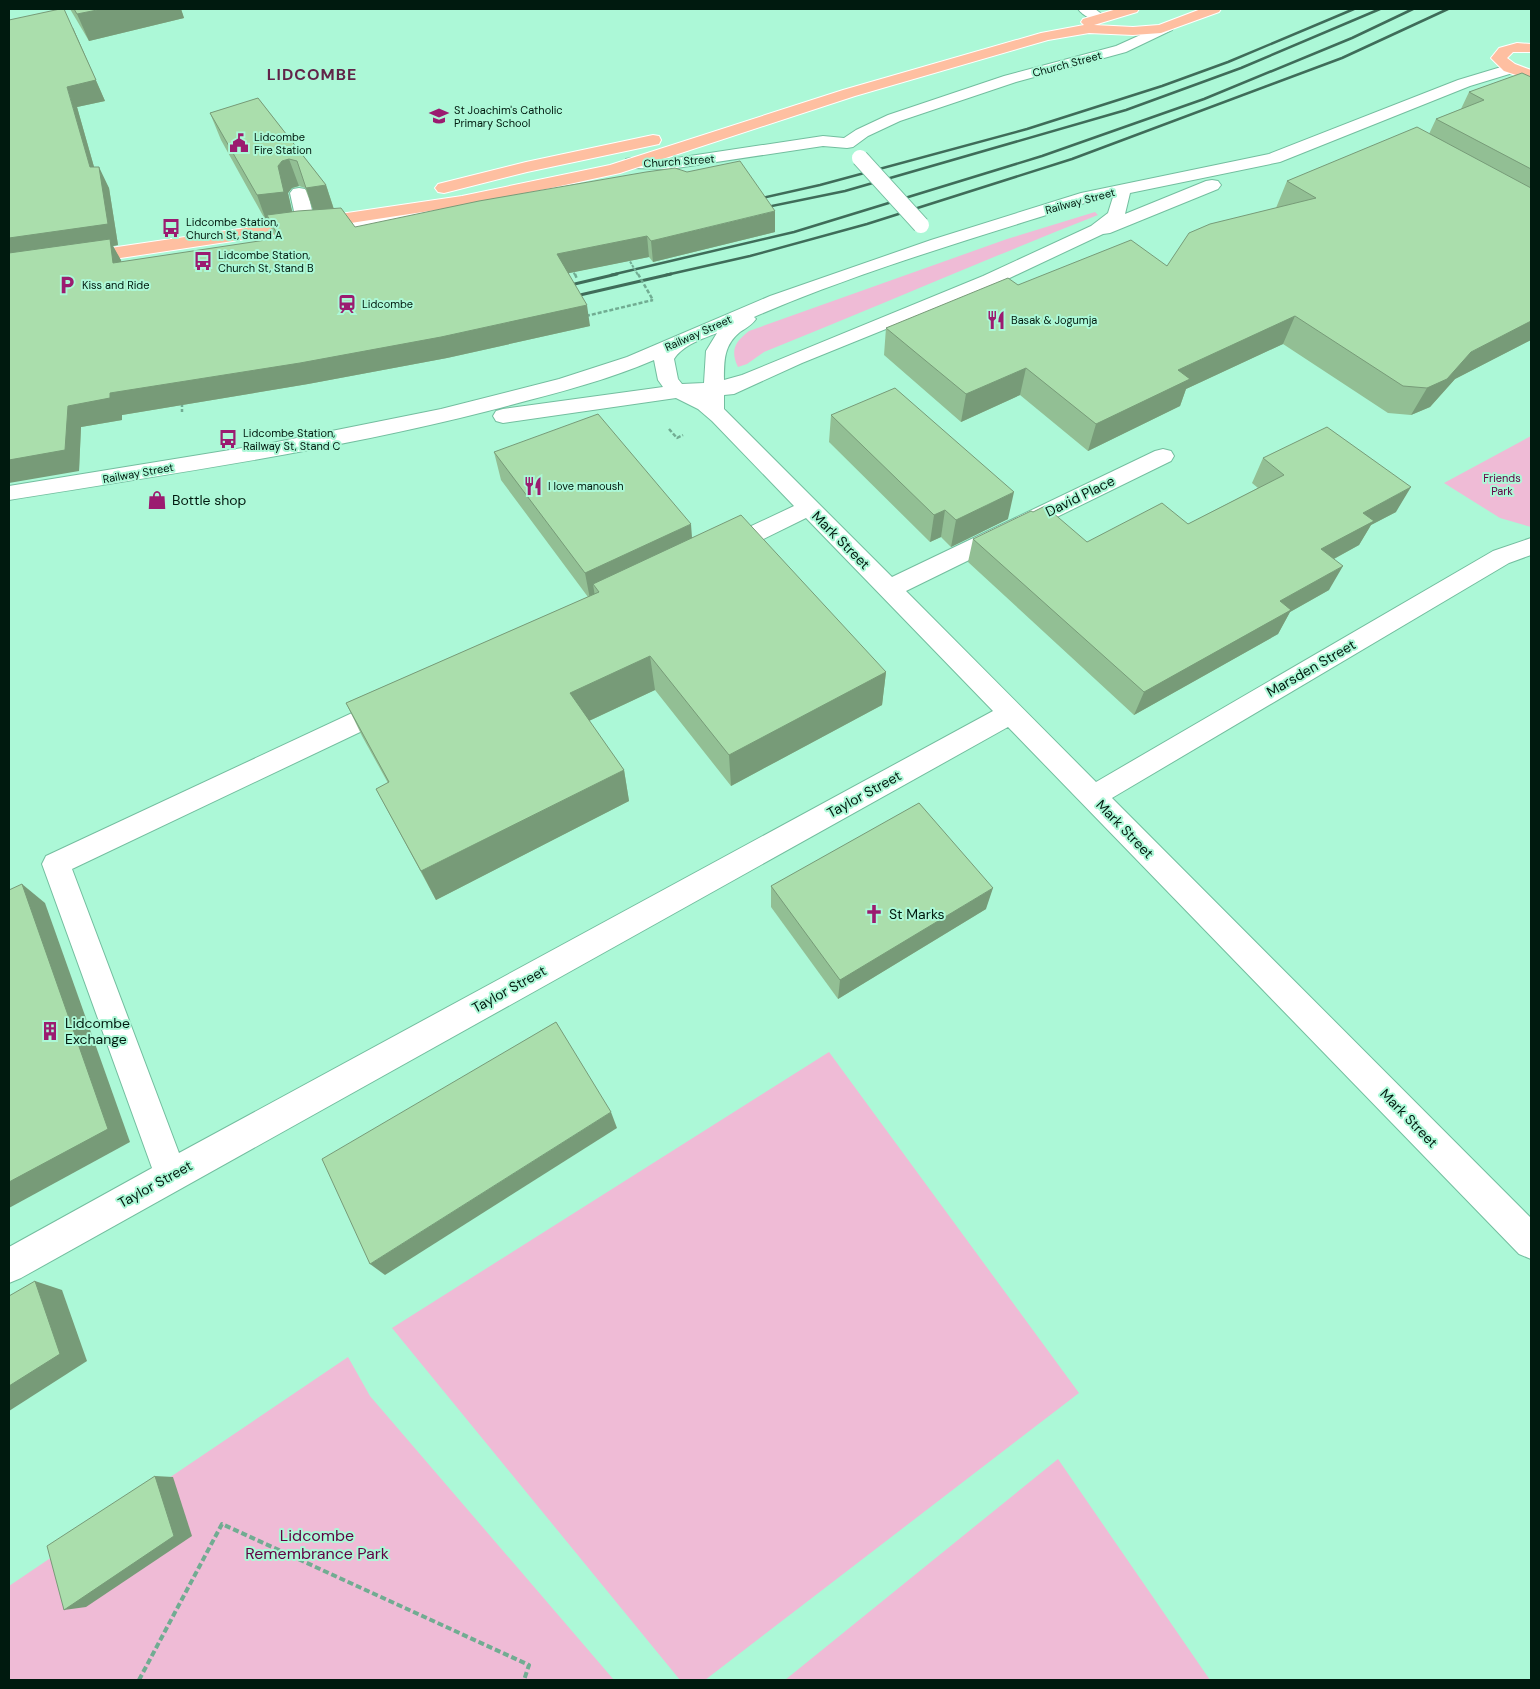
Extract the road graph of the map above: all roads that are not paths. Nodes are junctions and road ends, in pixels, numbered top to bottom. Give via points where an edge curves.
1 (1085, 9) edge
2 (1132, 9) edge
3 (1174, 9) edge
4 (1214, 9) edge
5 (1100, 18) junction
6 (1167, 27) junction
7 (1123, 31) junction
8 (1046, 36) junction
9 (1531, 48) edge
10 (1511, 69) junction
11 (1531, 75) edge
12 (1010, 79) junction
13 (849, 94) junction
14 (1363, 123) junction
15 (1379, 131) dead end
16 (847, 143) junction
17 (1296, 150) junction
18 (765, 151) junction
19 (632, 162) junction
20 (644, 180) edge
21 (625, 183) edge
22 (1122, 190) junction
23 (299, 192) edge
24 (365, 210) junction
25 (306, 225) junction
26 (1075, 241) junction
27 (937, 244) junction
28 (9, 269) edge
29 (778, 300) junction
30 (684, 340) junction
31 (742, 381) junction
32 (714, 389) junction
33 (679, 391) junction
34 (718, 412) junction
35 (267, 450) junction
36 (1163, 456) dead end
37 (9, 493) edge
38 (809, 508) junction
39 (1531, 546) edge
40 (700, 560) edge
41 (889, 589) junction
42 (414, 695) edge
43 (1011, 713) junction
44 (1094, 796) junction
45 (171, 1175) junction
46 (1531, 1242) edge
47 (9, 1266) edge

1 - 5 street
2 - 5 main road
3 - 7 main road
4 - 6 main road, Church Street
5 - 8 main road
6 - 7 main road, Church Street
6 - 12 street, Church Street via 1121,49
7 - 8 main road, Church Street via 1078,30
7 - 12 street
8 - 13 main road, Church Street
9 - 10 main road via 1507,49 1501,53 1499,58
10 - 11 main road
10 - 14 street, Railway Street via 1464,83
12 - 16 street, Church Street via 894,118
13 - 19 main road, Church Street
13 - 24 main road via 704,130 479,178
14 - 15 street
14 - 17 street, Railway Street
16 - 18 street, Church Street via 823,141
16 - 27 street, bridge
17 - 22 street, Railway Street via 1262,161
17 - 26 street, Railway Street
18 - 19 street, Church Street via 670,164
18 - 20 street
19 - 24 main road via 599,162
19 - 25 main road via 604,172 485,197
21 - 25 street via 411,218
22 - 26 street, Railway Street via 1119,211 1112,221
22 - 27 street, Railway Street via 1087,197
23 - 25 street
24 - 25 main road
25 - 28 main road
26 - 31 street, Railway Street via 933,304
27 - 29 street, Railway Street
29 - 30 street, Railway Street
29 - 32 street via 738,324 718,345 713,356
30 - 33 street via 667,352 663,364 668,380
30 - 35 street, Railway Street via 566,384 441,416
31 - 32 street, Railway Street
31 - 34 street, Railway Street via 721,395
32 - 33 street, Railway Street
32 - 34 street
33 - 34 street, Mark Street
33 - 35 street, Railway Street
34 - 38 street, Mark Street
35 - 37 street, Railway Street
36 - 41 street, David Place
38 - 40 street
38 - 41 street, Mark Street
39 - 44 street, Marsden Street via 1501,557
41 - 43 street, Mark Street
42 - 45 street via 56,864
43 - 44 street, Mark Street
43 - 45 street, Taylor Street
44 - 46 street, Mark Street
45 - 47 street, Taylor Street

